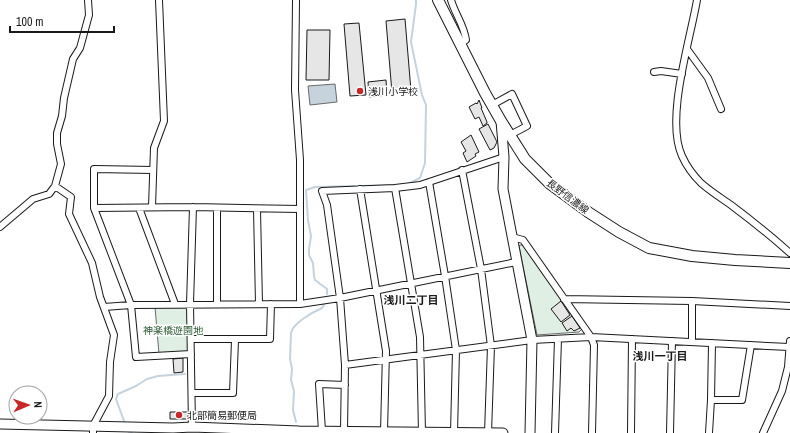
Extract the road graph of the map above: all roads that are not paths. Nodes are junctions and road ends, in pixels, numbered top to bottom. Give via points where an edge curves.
1 (88, 0) edge
2 (159, 0) edge
3 (296, 0) edge
4 (438, 0) edge
5 (451, 0) edge
6 (697, 0) edge
7 (460, 44) junction
8 (687, 48) junction
9 (654, 72) dead end
10 (682, 74) junction
11 (492, 105) junction
12 (721, 109) dead end
13 (501, 121) junction
14 (510, 135) junction
15 (504, 157) junction
16 (153, 170) junction
17 (462, 170) junction
18 (429, 182) junction
19 (55, 186) junction
20 (394, 188) junction
21 (360, 190) junction
22 (193, 207) junction
23 (94, 208) junction
24 (139, 208) junction
25 (152, 208) junction
26 (217, 208) junction
27 (257, 209) junction
28 (300, 209) junction
29 (0, 227) edge
30 (512, 236) junction
31 (790, 253) edge
32 (516, 262) junction
33 (790, 263) edge
34 (481, 269) junction
35 (445, 276) junction
36 (412, 283) junction
37 (377, 290) junction
38 (340, 298) junction
39 (564, 299) junction
40 (692, 301) junction
41 (175, 304) junction
42 (190, 304) junction
43 (217, 304) junction
44 (259, 304) junction
45 (270, 304) junction
46 (300, 304) junction
47 (131, 305) junction
48 (790, 306) edge
49 (104, 307) junction
50 (591, 337) junction
51 (191, 339) junction
52 (558, 339) junction
53 (632, 339) junction
54 (235, 340) junction
55 (532, 340) junction
56 (672, 341) junction
57 (692, 342) junction
58 (712, 343) junction
59 (790, 344) edge
60 (751, 345) junction
61 (491, 346) junction
62 (456, 350) junction
63 (191, 354) junction
64 (421, 355) junction
65 (386, 360) junction
66 (345, 365) junction
67 (345, 385) junction
68 (192, 393) junction
69 (711, 400) junction
70 (0, 424) edge
71 (192, 427) junction
72 (93, 430) edge
73 (322, 431) junction
74 (344, 431) junction
75 (299, 432) edge
76 (384, 432) junction
77 (422, 433) edge
78 (454, 433) edge
79 (488, 433) edge
80 (493, 433) edge
81 (503, 433) edge
82 (530, 433) edge
83 (555, 433) edge
84 (592, 433) edge
85 (631, 433) edge
86 (670, 433) edge
87 (709, 433) edge
88 (763, 433) edge

1 - 19 street via 89,15 80,48 73,59 57,133 61,164
2 - 16 street via 164,122 154,148
3 - 28 street via 295,90 300,160
4 - 7 main road, 長野信濃線
5 - 7 street via 465,31 466,40
6 - 8 street
7 - 11 main road, 長野信濃線
8 - 10 street
8 - 12 street via 708,78
9 - 10 street
10 - 31 street via 676,120 682,155 701,183
11 - 13 main road, 長野信濃線
11 - 14 street via 512,94 527,126
13 - 14 main road, 長野信濃線
13 - 15 street
14 - 33 main road, 長野信濃線 via 525,160 550,184 588,212 649,248 692,256
15 - 17 street
15 - 30 street via 503,188
16 - 23 street via 94,169
16 - 25 street
17 - 18 street
17 - 34 street
18 - 20 street
18 - 35 street
19 - 29 street via 49,194 33,199
19 - 49 street via 71,197 69,214 92,263
20 - 21 street
20 - 36 street
21 - 37 street
21 - 38 street via 322,191 327,205
22 - 25 street
22 - 26 street
22 - 42 street
23 - 24 street
23 - 47 street
24 - 25 street
24 - 41 street
26 - 27 street
26 - 43 street
27 - 28 street
27 - 44 street
28 - 46 street
30 - 32 street
30 - 39 street via 523,240
32 - 34 street
32 - 55 street
34 - 35 street
34 - 61 street
35 - 36 street
35 - 62 street
36 - 37 street
36 - 64 street
37 - 38 street
37 - 65 street
38 - 46 street
38 - 66 street
39 - 40 street
39 - 50 street
40 - 48 street
40 - 57 street
41 - 42 street
41 - 47 street
42 - 43 street
42 - 51 street
43 - 44 street
44 - 45 street
45 - 46 street
45 - 54 street via 270,339
47 - 49 street
47 - 63 street via 136,357
49 - 72 street via 114,335 109,396
50 - 52 street
50 - 53 street
50 - 84 street via 594,345
51 - 54 street
51 - 63 street
52 - 55 street
52 - 83 street
53 - 56 street
53 - 85 street
54 - 68 street via 233,393
55 - 61 street
55 - 82 street
56 - 57 street
56 - 86 street
57 - 58 street
58 - 60 street
58 - 69 street
59 - 60 street
59 - 88 street via 782,391
60 - 69 street via 742,400
61 - 62 street
61 - 79 street
62 - 64 street
62 - 78 street
63 - 68 street
64 - 65 street
64 - 77 street
65 - 66 street
65 - 76 street
66 - 67 street
67 - 73 street via 319,384
67 - 74 street
68 - 71 street
69 - 87 street
70 - 72 street
71 - 72 street
71 - 75 street
73 - 74 street
73 - 75 street
74 - 76 street
76 - 77 street
77 - 78 street
78 - 79 street
79 - 80 street
80 - 81 street

